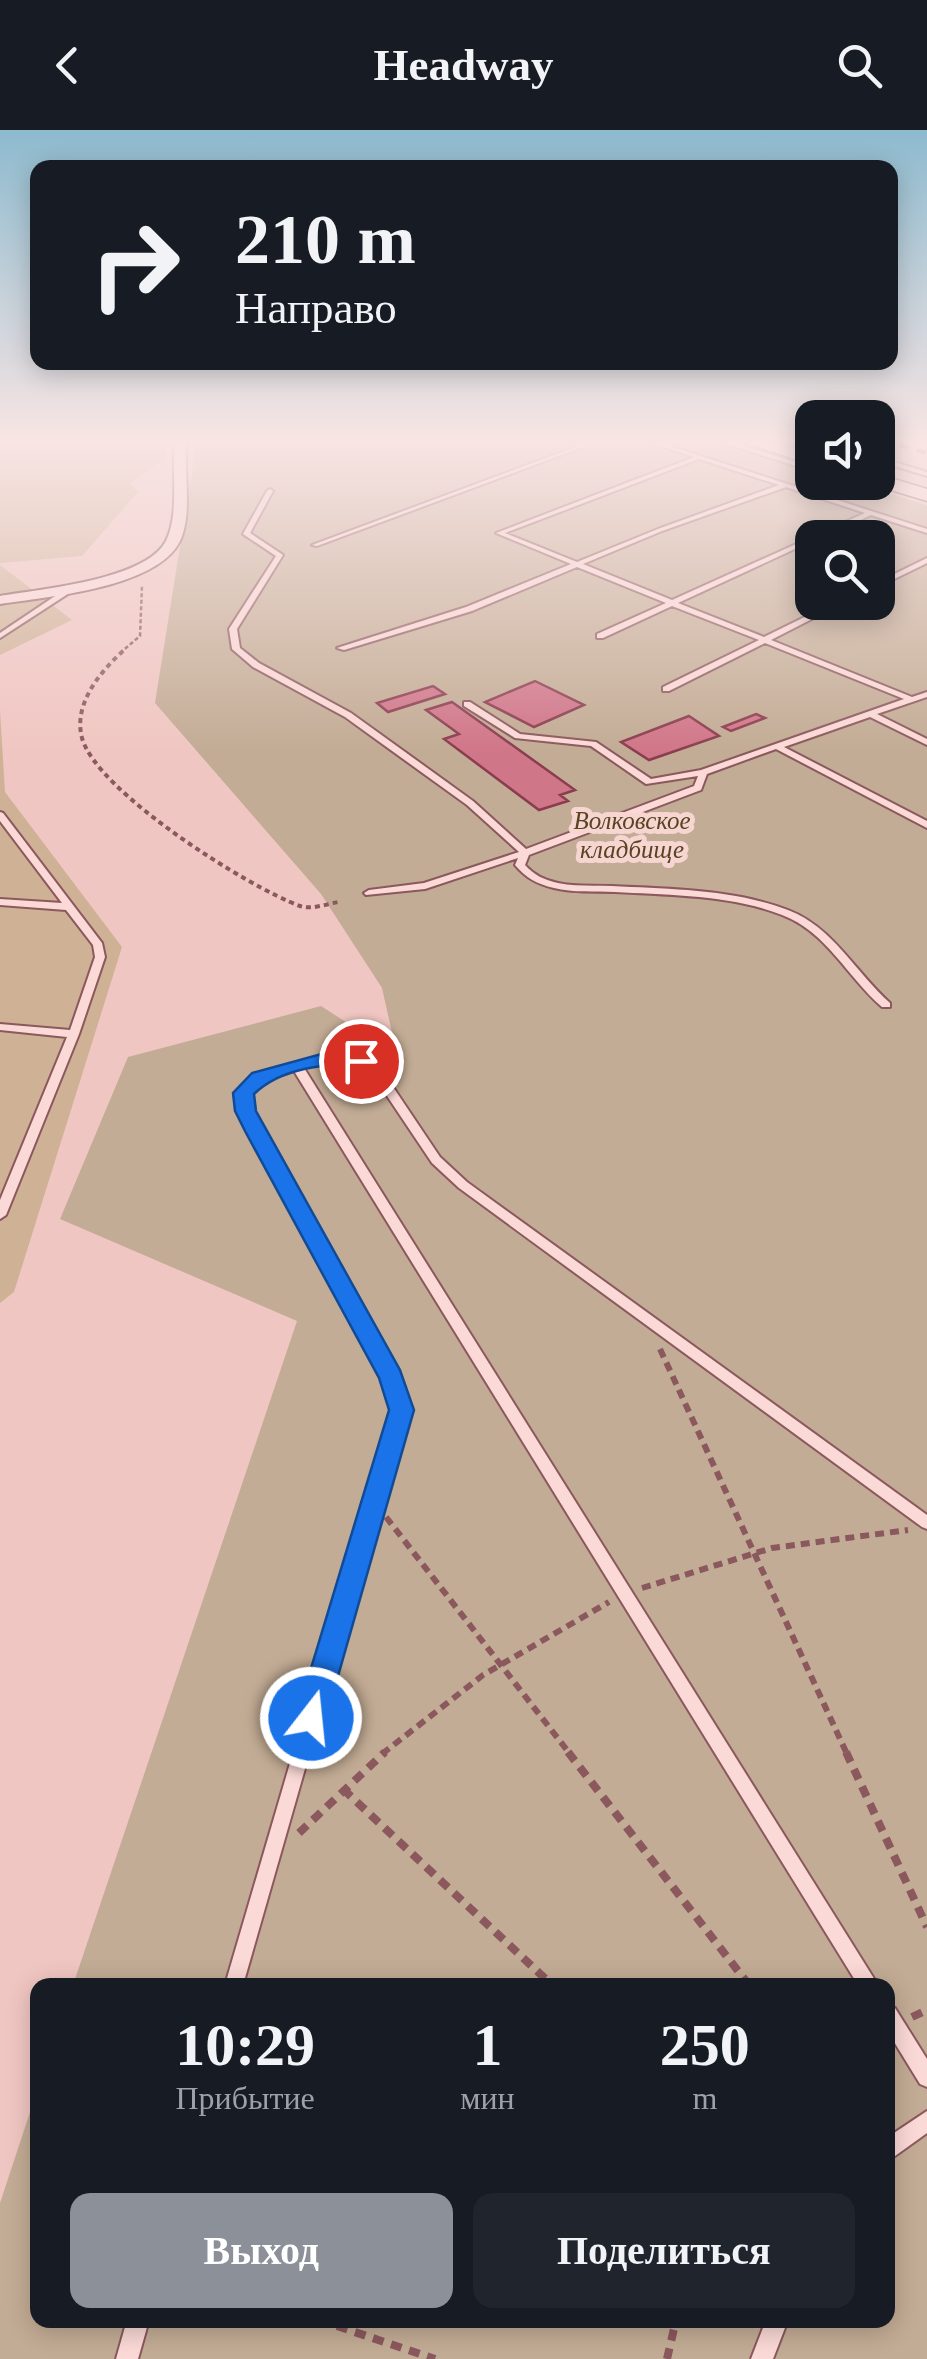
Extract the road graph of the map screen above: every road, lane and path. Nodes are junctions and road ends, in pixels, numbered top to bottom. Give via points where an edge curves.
1 (171, 544) edge
2 (262, 544) edge
3 (527, 544) edge
4 (628, 544) edge
5 (795, 547) edge
6 (927, 560) edge
7 (580, 565) junction
8 (140, 568) junction
9 (895, 576) edge
10 (77, 586) junction
11 (0, 600) edge
12 (674, 603) junction
13 (806, 620) edge
14 (0, 636) edge
15 (600, 636) dead end
16 (767, 640) junction
17 (340, 648) dead end
18 (666, 689) dead end
19 (927, 694) edge
20 (913, 700) junction
21 (467, 704) dead end
22 (869, 713) junction
23 (927, 742) edge
24 (778, 747) junction
25 (703, 772) junction
26 (0, 815) edge
27 (927, 824) edge
28 (525, 853) junction
29 (369, 893) dead end
30 (0, 902) edge
31 (338, 902) dead end
32 (70, 907) junction
33 (886, 1004) dead end
34 (0, 1027) edge
35 (74, 1034) junction
36 (297, 1066) junction
37 (5, 1184) edge
38 (0, 1215) edge
39 (644, 1316) junction
40 (374, 1500) junction
41 (927, 1523) edge
42 (912, 1530) dead end
43 (754, 1550) junction
44 (626, 1594) junction
45 (498, 1662) junction
46 (342, 1789) junction
47 (269, 1864) junction
48 (927, 1928) edge
49 (236, 1978) edge
50 (544, 1978) edge
51 (745, 1978) edge
52 (865, 1978) edge
53 (895, 2026) edge
54 (927, 2078) edge
55 (927, 2120) edge
56 (895, 2144) edge
57 (136, 2328) edge
58 (343, 2328) edge
59 (674, 2328) edge
60 (774, 2328) edge
61 (126, 2359) edge
62 (435, 2359) edge
63 (667, 2359) edge
64 (762, 2359) edge

1 - 8 street
2 - 28 lane via 280,555 233,629 236,649 348,715 470,803
3 - 7 lane
4 - 7 lane
5 - 12 lane
6 - 9 lane
7 - 12 lane
7 - 17 lane via 469,609
8 - 10 street
8 - 31 path via 140,636 108,662 93,686 82,739 148,819 304,908
10 - 11 street
10 - 14 lane
12 - 15 lane
12 - 16 lane
13 - 16 lane
16 - 18 lane
16 - 20 lane
19 - 20 lane
20 - 22 lane
21 - 25 lane via 518,736 593,744 649,782
22 - 23 lane
22 - 24 lane
24 - 25 lane
24 - 27 lane
25 - 28 lane via 698,788
26 - 32 lane
28 - 29 lane via 425,886
28 - 33 lane via 520,865 531,877 557,886 744,902 802,920 832,942 863,987
30 - 32 lane
32 - 35 lane via 100,957
34 - 35 lane
35 - 37 lane
36 - 39 lane via 336,1056 361,1061 381,1078 450,1173
36 - 40 lane via 260,1078 243,1093 245,1111 391,1377 401,1410
36 - 44 lane
37 - 38 lane
39 - 41 lane
39 - 43 path
40 - 45 path
40 - 47 lane
42 - 43 path
43 - 44 path
43 - 48 path
44 - 45 path
44 - 52 lane
45 - 46 path
45 - 51 path
46 - 47 path
46 - 50 path
47 - 49 lane
53 - 54 lane
55 - 56 lane
57 - 61 lane
58 - 62 path
59 - 63 path
60 - 64 lane

